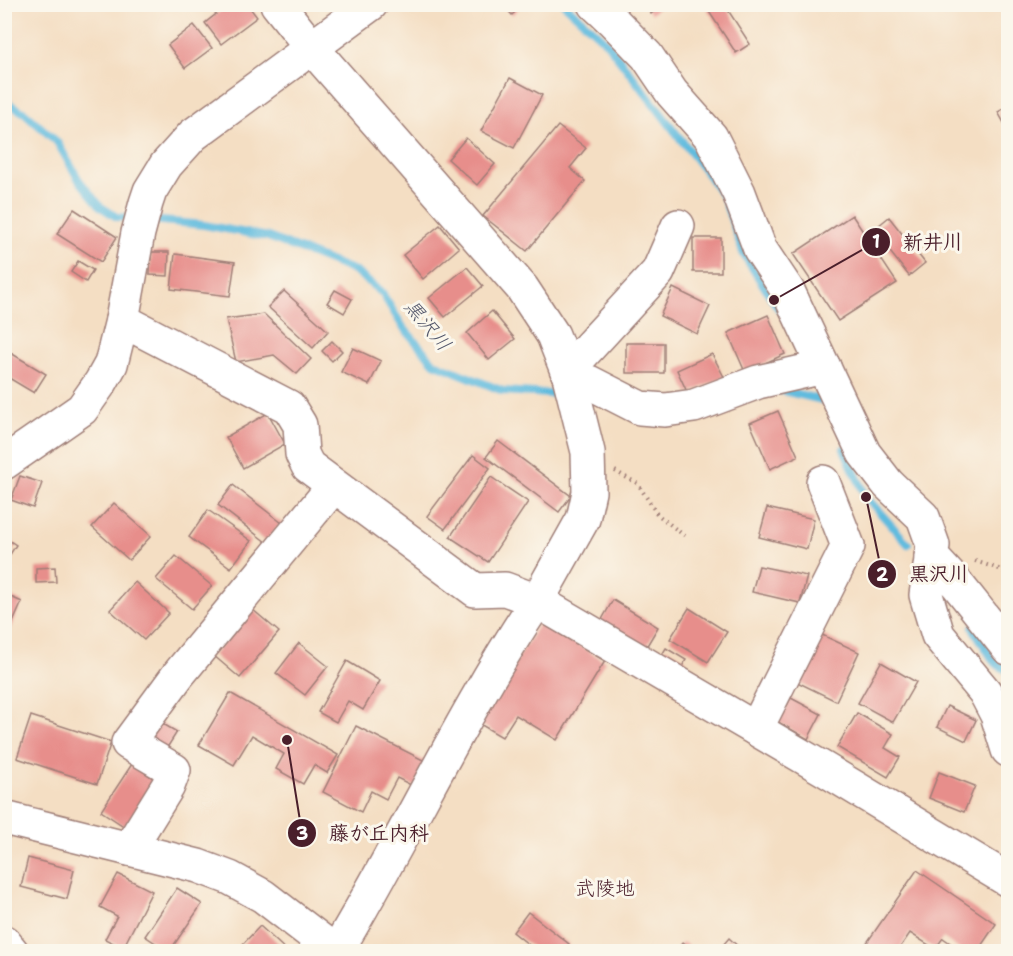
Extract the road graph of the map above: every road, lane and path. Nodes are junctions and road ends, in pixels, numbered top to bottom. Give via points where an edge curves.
1 (277, 4) edge
2 (371, 4) edge
3 (595, 4) edge
4 (312, 48) junction
5 (678, 226) dead end
6 (122, 320) junction
7 (824, 367) junction
8 (568, 373) junction
9 (589, 462) junction
10 (4, 463) edge
11 (823, 482) dead end
12 (333, 487) junction
13 (686, 537) dead end
14 (931, 556) junction
15 (537, 601) junction
16 (1008, 648) edge
17 (756, 729) junction
18 (1008, 750) edge
19 (4, 818) edge
20 (129, 849) junction
21 (1008, 880) edge
22 (4, 942) edge
23 (12, 951) edge
24 (336, 951) edge

1 - 4 street
2 - 4 street
3 - 7 street via 647,56 672,93 711,136 739,193 760,249 788,291
4 - 6 street via 193,135 166,165 150,192 142,218
4 - 8 street via 522,288 553,334
5 - 8 street via 658,272
6 - 10 street via 111,364 82,409
6 - 12 street via 289,407 300,425 302,454 308,466
7 - 8 street via 758,382 694,406 665,410 640,408
7 - 14 street via 864,453 888,484 923,518 933,544
8 - 9 street
9 - 13 path via 620,472 638,484 657,514
9 - 15 street via 584,519
11 - 17 street via 848,546
12 - 15 street via 475,590 505,589
12 - 20 street via 178,675 128,742 174,770
14 - 16 street
14 - 18 street via 926,595 938,635 985,692
15 - 17 street
15 - 24 street via 501,653
17 - 21 street
19 - 20 street
20 - 24 street via 230,878 263,896
22 - 23 street

